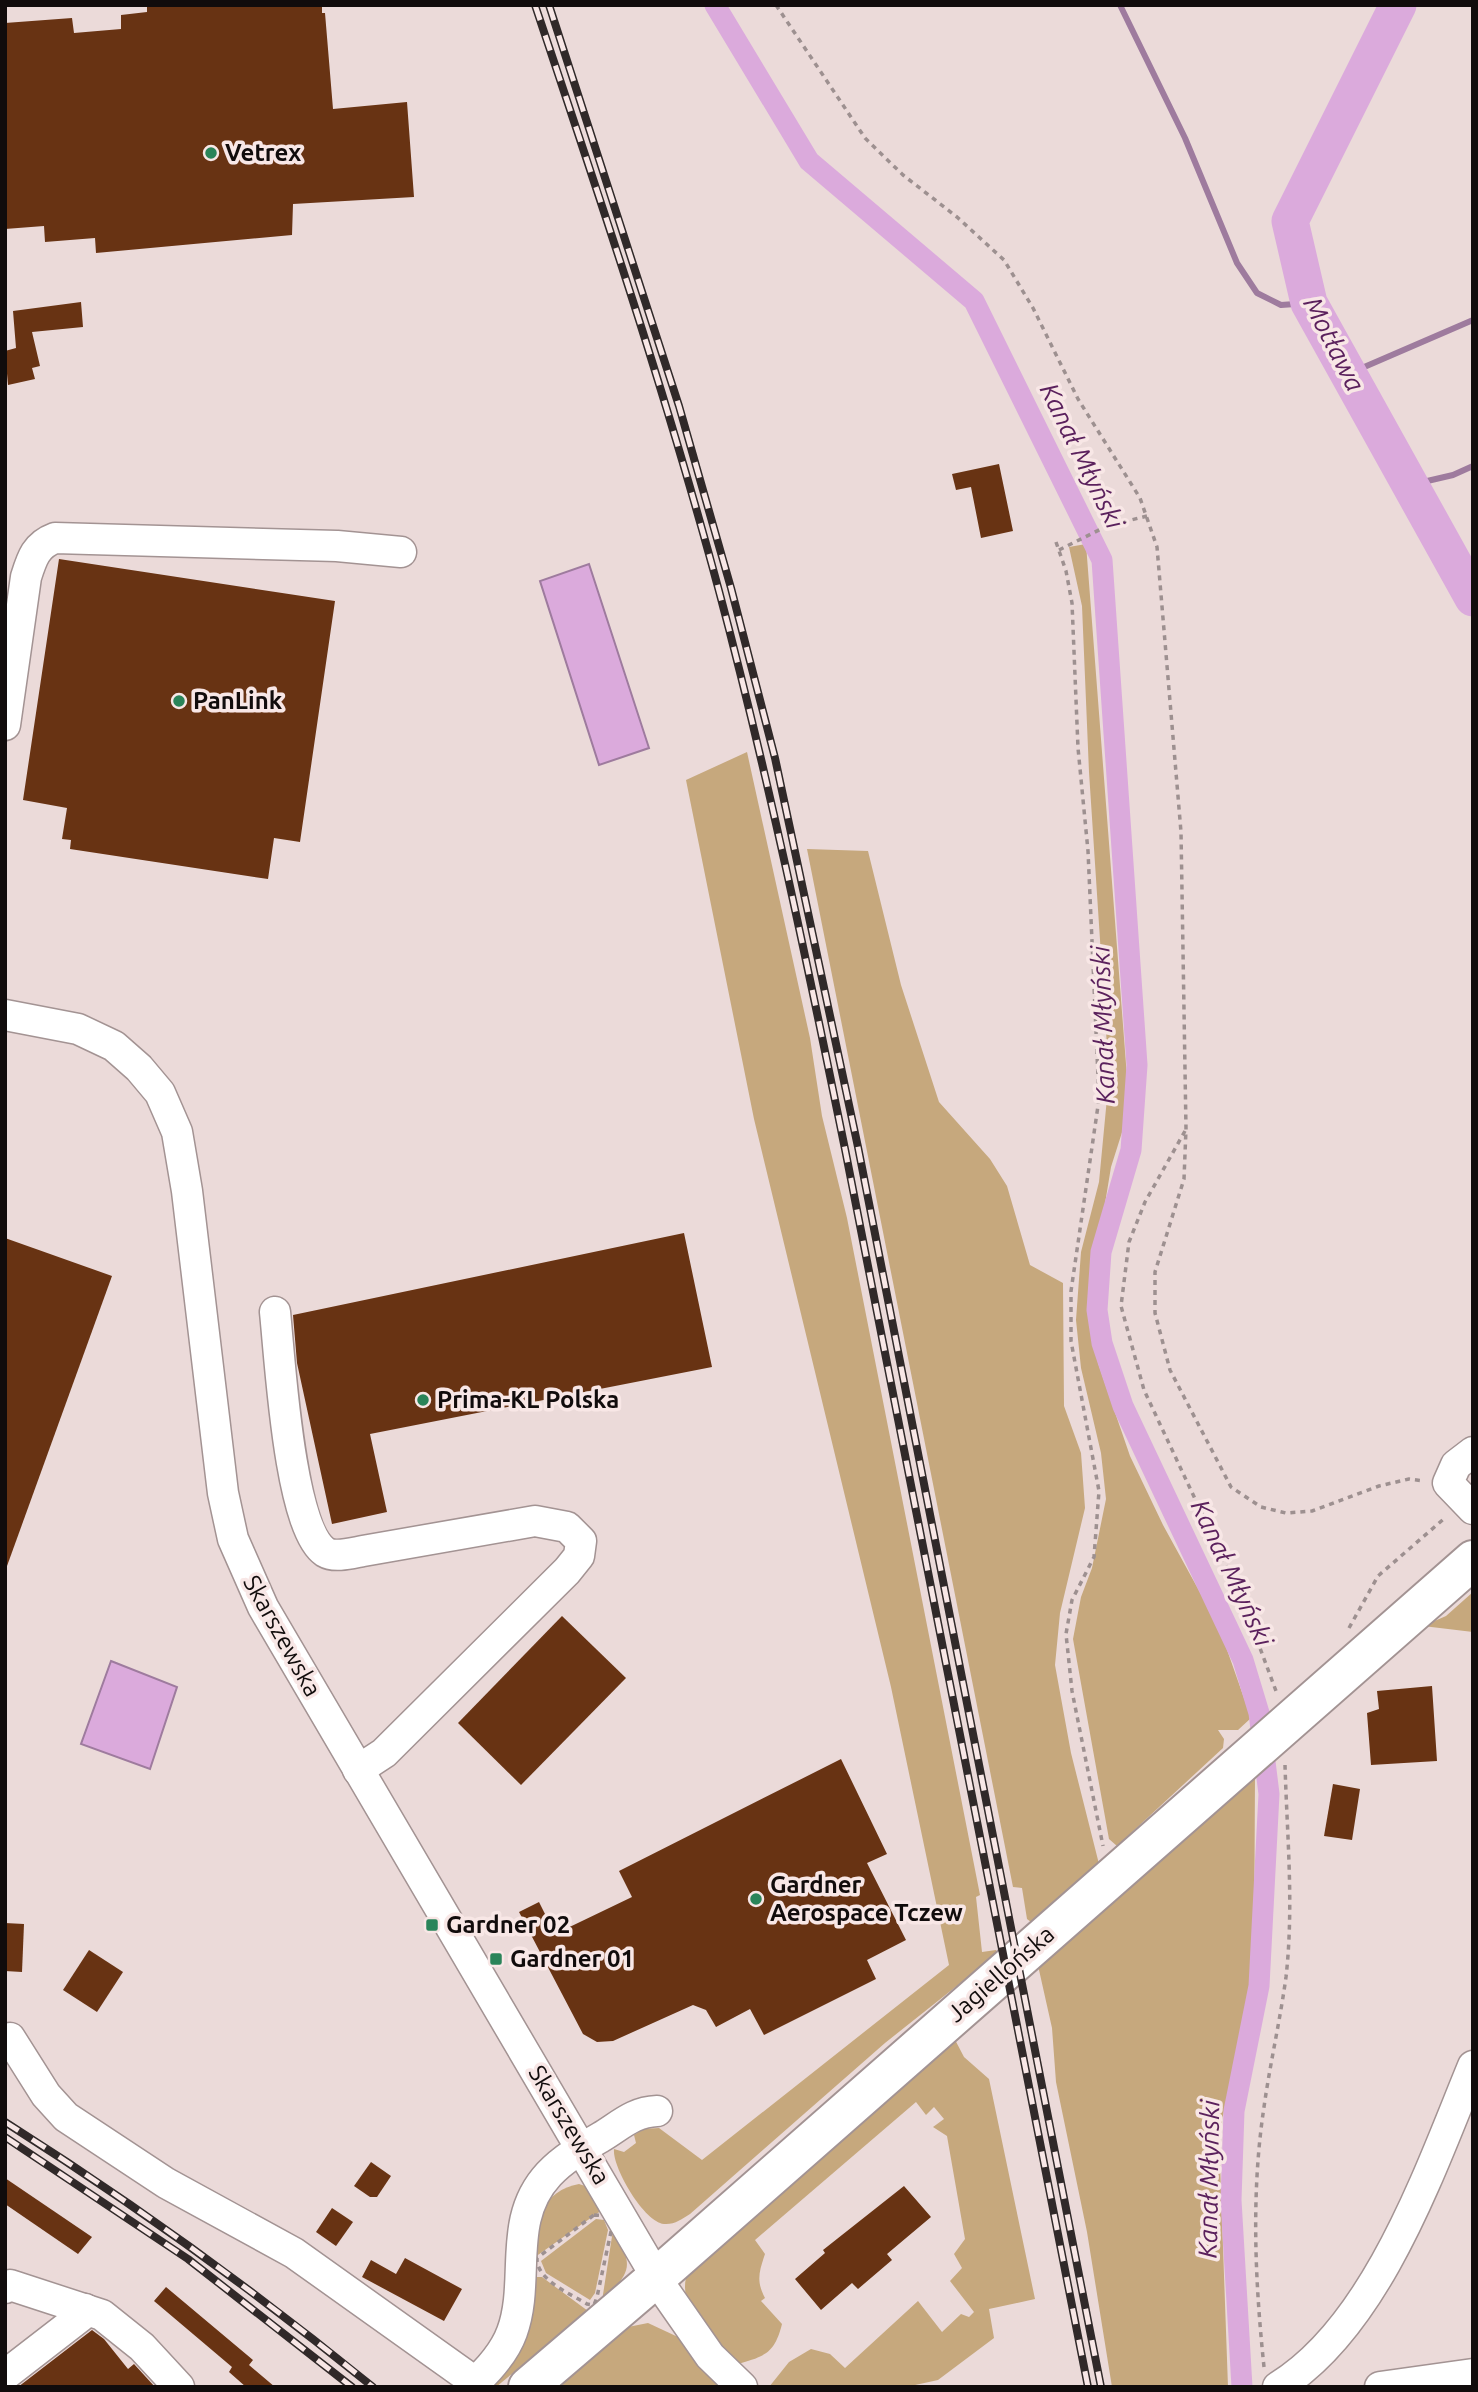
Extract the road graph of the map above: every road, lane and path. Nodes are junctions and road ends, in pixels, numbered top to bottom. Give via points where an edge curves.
1 (776, 5) edge
2 (1147, 516) junction
3 (1056, 542) dead end
4 (1059, 550) junction
5 (401, 552) dead end
6 (5, 725) edge
7 (5, 1015) edge
8 (1186, 1129) junction
9 (275, 1312) dead end
10 (1473, 1452) edge
11 (1462, 1498) edge
12 (1473, 1560) edge
13 (1345, 1634) dead end
14 (1280, 1707) junction
15 (1285, 1762) dead end
16 (359, 1769) junction
17 (1116, 1873) junction
18 (10, 2038) dead end
19 (1473, 2066) edge
20 (657, 2111) dead end
21 (582, 2148) junction
22 (537, 2266) dead end
23 (543, 2276) dead end
24 (658, 2276) junction
25 (5, 2288) edge
26 (587, 2304) dead end
27 (594, 2305) dead end
28 (85, 2309) junction
29 (1473, 2374) edge
30 (5, 2375) edge
31 (1279, 2382) edge
32 (472, 2384) edge
33 (179, 2387) edge
34 (528, 2387) edge
35 (742, 2387) edge
36 (1380, 2387) edge

1 - 2 path via 865,138 1004,260
2 - 4 path via 1107,526
2 - 8 path via 1162,583 1181,832
3 - 4 path
4 - 17 path via 1072,603 1099,1099 1071,1292 1071,1341 1099,1491 1094,1557 1072,1600 1066,1634 1072,1691 1102,1844
5 - 6 street via 158,539 55,538 44,542 33,554 26,577
7 - 16 street, Skarszewska via 79,1029 114,1046 160,1093 177,1132 187,1191 223,1493 233,1539 262,1607
8 - 11 path via 1184,1179 1155,1272 1154,1313 1170,1370 1231,1487 1261,1507 1286,1513 1312,1511 1409,1479
8 - 14 path via 1145,1202 1129,1242 1121,1306 1144,1390 1241,1597
9 - 16 street via 293,1473 309,1529 326,1552 337,1555 535,1521 567,1527 581,1541 579,1556 567,1571 384,1753
10 - 11 street via 1456,1465
11 - 13 path via 1378,1576
12 - 14 main road, Jagiellońska
14 - 17 main road, Jagiellońska via 1241,1763
15 - 31 path via 1290,1836 1286,1976 1257,2168 1256,2287
16 - 21 street, Skarszewska
17 - 24 main road, Jagiellońska
18 - 32 street via 46,2095 66,2117 166,2183 294,2253
19 - 31 street via 1381,2272 1336,2333
20 - 21 street via 638,2112
21 - 24 street, Skarszewska
21 - 32 street via 548,2175 531,2202 521,2238 518,2309 512,2334
22 - 27 path via 537,2258 594,2215 608,2216 612,2227
23 - 26 path
24 - 34 main road, Jagiellońska
24 - 35 street, Skarszewska via 710,2356
25 - 28 street via 10,2284
28 - 30 street
28 - 33 street via 103,2315 142,2347
29 - 36 street

